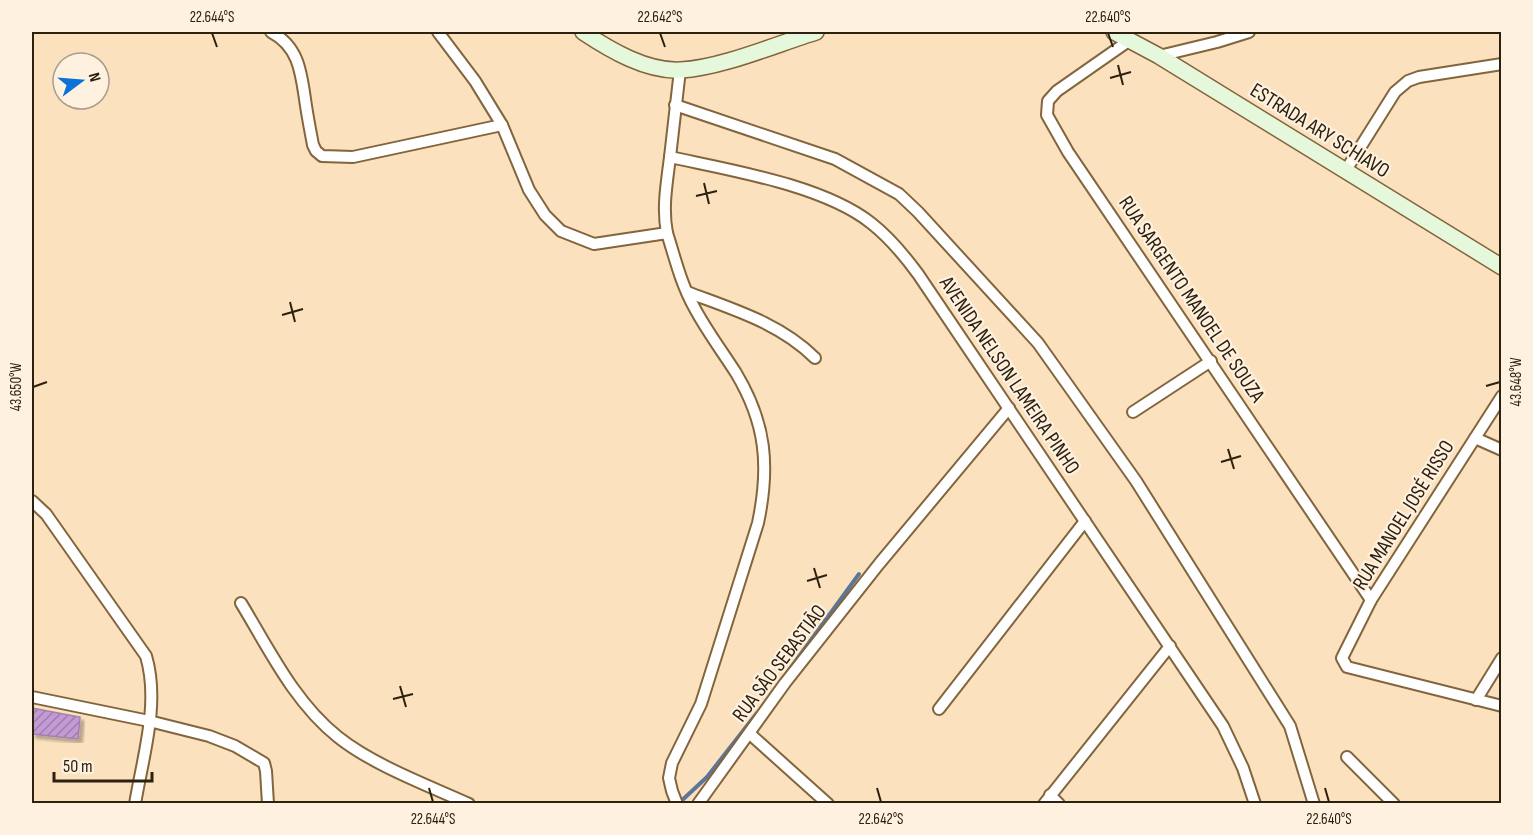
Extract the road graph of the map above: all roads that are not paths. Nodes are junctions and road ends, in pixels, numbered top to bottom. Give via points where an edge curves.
1 (271, 32) edge
2 (438, 32) edge
3 (583, 32) edge
4 (816, 32) edge
5 (1114, 32) edge
6 (1249, 32) edge
7 (1130, 40) junction
8 (1159, 56) junction
9 (1502, 64) edge
10 (680, 70) junction
11 (675, 105) junction
12 (502, 125) junction
13 (670, 157) junction
14 (1346, 170) junction
15 (668, 233) junction
16 (1502, 267) edge
17 (687, 292) junction
18 (815, 358) dead end
19 (1211, 361) junction
20 (1502, 396) edge
21 (1008, 408) junction
22 (1133, 412) dead end
23 (1475, 438) junction
24 (1502, 450) edge
25 (32, 501) edge
26 (1085, 521) junction
27 (1371, 600) junction
28 (241, 603) dead end
29 (1170, 646) junction
30 (1502, 658) edge
31 (32, 697) edge
32 (1476, 700) junction
33 (1502, 706) edge
34 (939, 709) dead end
35 (149, 721) junction
36 (750, 734) junction
37 (1347, 757) dead end
38 (1047, 799) edge
39 (135, 804) edge
40 (268, 804) edge
41 (469, 804) edge
42 (678, 804) edge
43 (698, 804) edge
44 (828, 804) edge
45 (1059, 804) edge
46 (1255, 804) edge
47 (1314, 804) edge
48 (1394, 804) edge

1 - 12 street via 288,43 294,53 313,145 322,156 353,158
2 - 12 street
3 - 10 main road via 629,58
4 - 10 main road
5 - 7 main road, ESTRADA ARY SCHIAVO
6 - 8 street
7 - 8 main road, ESTRADA ARY SCHIAVO
7 - 19 street, RUA SARGENTO MANOEL DE SOUZA via 1057,91 1048,101 1047,115 1068,152
8 - 14 main road, ESTRADA ARY SCHIAVO
9 - 14 street via 1419,77 1401,85
10 - 11 street
11 - 13 street
11 - 47 street via 835,159 899,194 918,212 1038,344 1136,481 1290,726
12 - 15 street via 529,190 561,231 594,244
13 - 15 street via 665,203
13 - 21 street, AVENIDA NELSON LAMEIRA PINHO via 794,187 828,199 870,222 890,239 918,274
14 - 16 main road, ESTRADA ARY SCHIAVO
15 - 17 street
17 - 18 street via 775,327
17 - 42 street via 757,416 765,484 758,523 701,704 672,763 669,778
19 - 22 street
19 - 27 street, RUA SARGENTO MANOEL DE SOUZA
20 - 23 street, RUA MANOEL JOSÉ RISSO
21 - 26 street, AVENIDA NELSON LAMEIRA PINHO
21 - 36 street, RUA SÃO SEBASTIÃO via 879,564
23 - 24 street
23 - 27 street, RUA MANOEL JOSÉ RISSO
25 - 35 street via 46,514 146,656 151,674
26 - 29 street, AVENIDA NELSON LAMEIRA PINHO
26 - 34 street
27 - 32 street, RUA MANOEL JOSÉ RISSO via 1342,658 1347,667
28 - 41 street via 288,680 338,736 366,756
29 - 38 street
29 - 46 street, AVENIDA NELSON LAMEIRA PINHO via 1223,726
30 - 32 street
31 - 35 street
32 - 33 street
35 - 39 street
35 - 40 street via 210,736 261,760 266,766
36 - 43 street, RUA SÃO SEBASTIÃO
36 - 44 street
37 - 48 street
38 - 45 street

